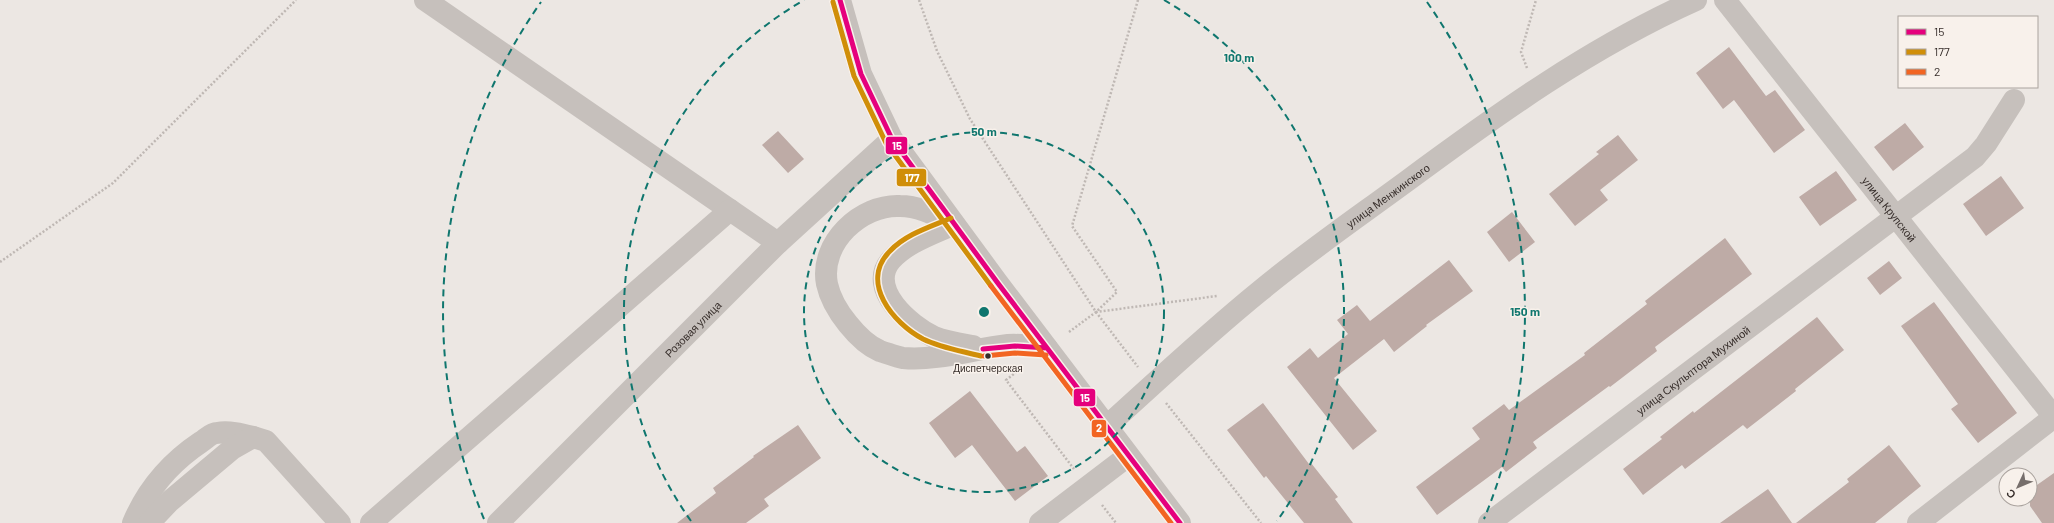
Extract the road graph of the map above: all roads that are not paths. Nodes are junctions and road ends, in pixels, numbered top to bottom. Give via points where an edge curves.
1 (424, 0) edge
2 (840, 0) edge
3 (1696, 0) edge
4 (1725, 0) edge
5 (2014, 100) dead end
6 (892, 139) junction
7 (730, 210) junction
8 (1897, 217) junction
9 (954, 224) junction
10 (778, 243) junction
11 (1047, 348) junction
12 (983, 349) junction
13 (2054, 417) edge
14 (1106, 427) junction
15 (253, 437) junction
16 (1128, 456) junction
17 (133, 523) edge
18 (149, 523) edge
19 (340, 523) edge
20 (371, 523) edge
21 (498, 523) edge
22 (1040, 523) edge
23 (1180, 523) edge
24 (1489, 523) edge
25 (1918, 523) edge

1 - 7 street
2 - 6 street via 861,74
3 - 14 street, улица Менжинского via 1591,54 1535,88 1443,154 1260,291
4 - 8 street, улица Крупской
5 - 8 street, улица Скульптора Мухиной via 1975,157
6 - 9 street
6 - 10 street, Розовая улица
7 - 10 street
7 - 20 street
8 - 13 street, улица Крупской
8 - 24 street, улица Скульптора Мухиной
9 - 11 street
9 - 12 street via 900,252 890,261 884,272 883,282 886,293 893,303 920,329 936,338
9 - 12 street via 928,211 907,207 875,209 856,220 841,234 827,260 827,284 838,312 856,334 877,350 902,358 926,358
10 - 21 street, Розовая улица
11 - 12 street via 1009,345
11 - 14 street
13 - 25 street
14 - 16 street
15 - 17 street via 234,432 215,433 185,453 158,480
15 - 18 street via 232,449 170,501
15 - 19 street via 266,442
16 - 22 street
16 - 23 street

